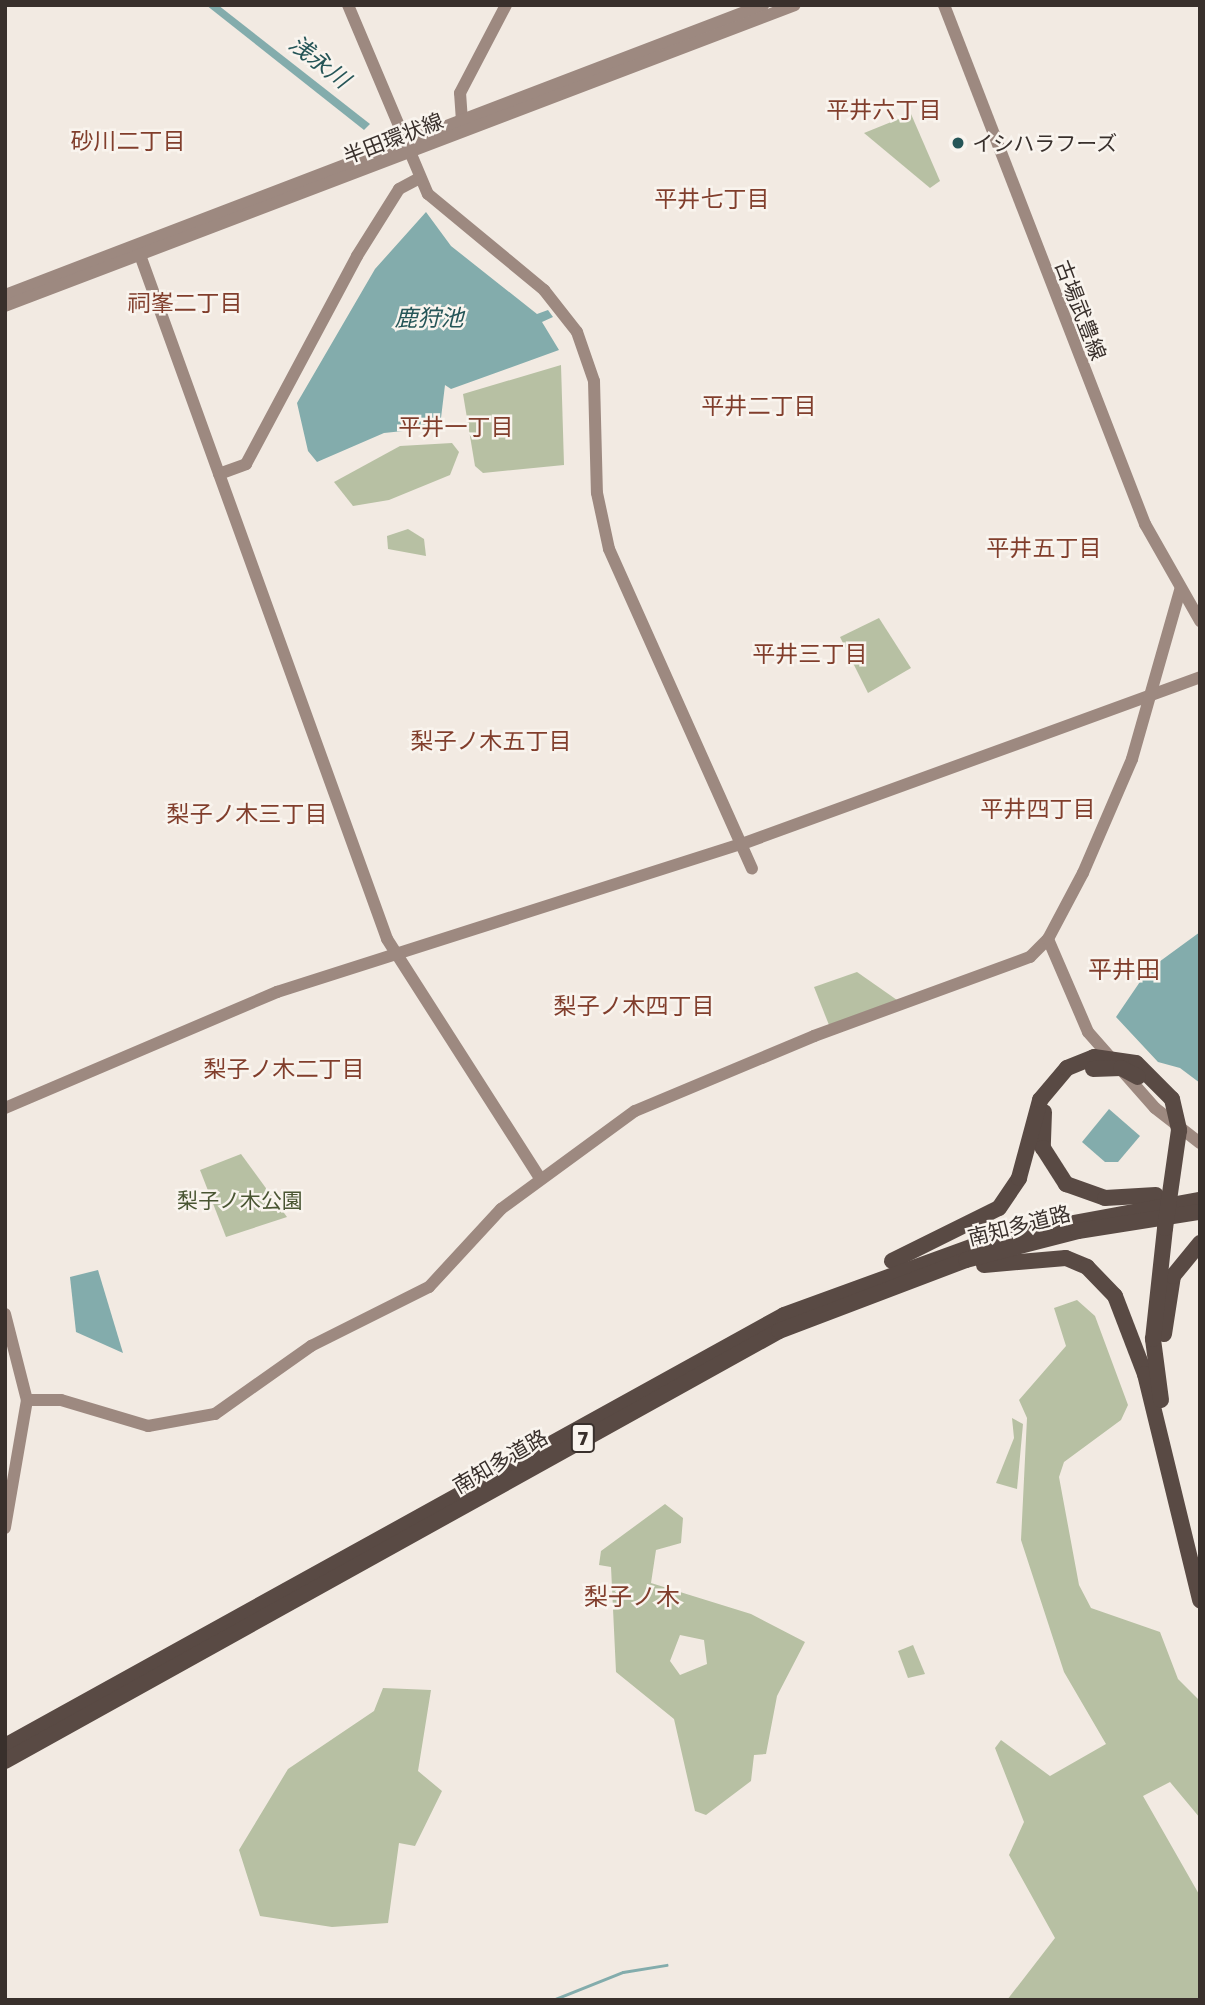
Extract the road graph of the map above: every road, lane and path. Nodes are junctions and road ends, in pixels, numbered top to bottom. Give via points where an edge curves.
1 (348, 5) edge
2 (506, 5) edge
3 (763, 5) edge
4 (796, 5) edge
5 (944, 5) edge
6 (462, 121) junction
7 (405, 149) junction
8 (418, 179) junction
9 (140, 255) junction
10 (5, 295) edge
11 (5, 306) edge
12 (219, 474) junction
13 (1180, 590) junction
14 (1200, 621) edge
15 (1200, 677) edge
16 (1149, 697) junction
17 (742, 844) junction
18 (752, 869) dead end
19 (1048, 939) junction
20 (393, 953) junction
21 (1093, 1063) junction
22 (5, 1108) edge
23 (1200, 1143) edge
24 (540, 1178) junction
25 (1200, 1192) edge
26 (1200, 1200) edge
27 (1200, 1212) edge
28 (1160, 1228) junction
29 (1200, 1243) edge
30 (813, 1309) junction
31 (5, 1314) edge
32 (1145, 1374) junction
33 (1159, 1394) junction
34 (27, 1400) junction
35 (5, 1528) edge
36 (1200, 1563) edge
37 (1200, 1600) edge
38 (5, 1746) edge
39 (5, 1761) edge

1 - 7 street
2 - 6 street via 460,93
3 - 6 street, 半田環状線
4 - 7 street, 半田環状線
5 - 13 street, 古場武豊線 via 1120,465
6 - 7 street, 半田環状線
7 - 8 street
7 - 9 street, 半田環状線
7 - 10 street, 半田環状線
8 - 12 street via 399,189 357,256 246,464
8 - 17 street via 453,219 544,290 577,332 594,380 597,493 609,549
9 - 11 street, 半田環状線
9 - 12 street
12 - 20 street
13 - 14 street, 古場武豊線
13 - 16 street
15 - 16 street
16 - 17 street
16 - 19 street via 1121,785
17 - 18 street
17 - 20 street
19 - 23 street via 1088,1032 1155,1108
19 - 24 street via 1030,957 814,1036 635,1111
20 - 22 street via 277,992
20 - 24 street
21 - 25 highway via 1059,1086 1044,1113 1042,1148 1055,1173 1078,1192 1105,1198
21 - 28 highway, bridge via 1131,1073 1164,1105 1168,1146
21 - 30 highway via 1067,1068 1040,1100 1019,1178 999,1208
24 - 34 street via 492,1219 429,1287 311,1346 215,1414 148,1426 61,1400
26 - 30 highway, 南知多道路 / 7 via 998,1237
27 - 30 highway, 南知多道路 / 7 via 1078,1231 966,1260
28 - 32 highway
28 - 33 highway via 1153,1339
29 - 33 highway via 1170,1283
30 - 32 highway via 989,1264 1066,1258 1087,1267 1110,1288
30 - 38 highway, 南知多道路 / 7 via 713,1349 101,1699
30 - 39 highway, 南知多道路 / 7 via 142,1690
31 - 34 street
32 - 37 highway
33 - 36 highway
34 - 35 street

